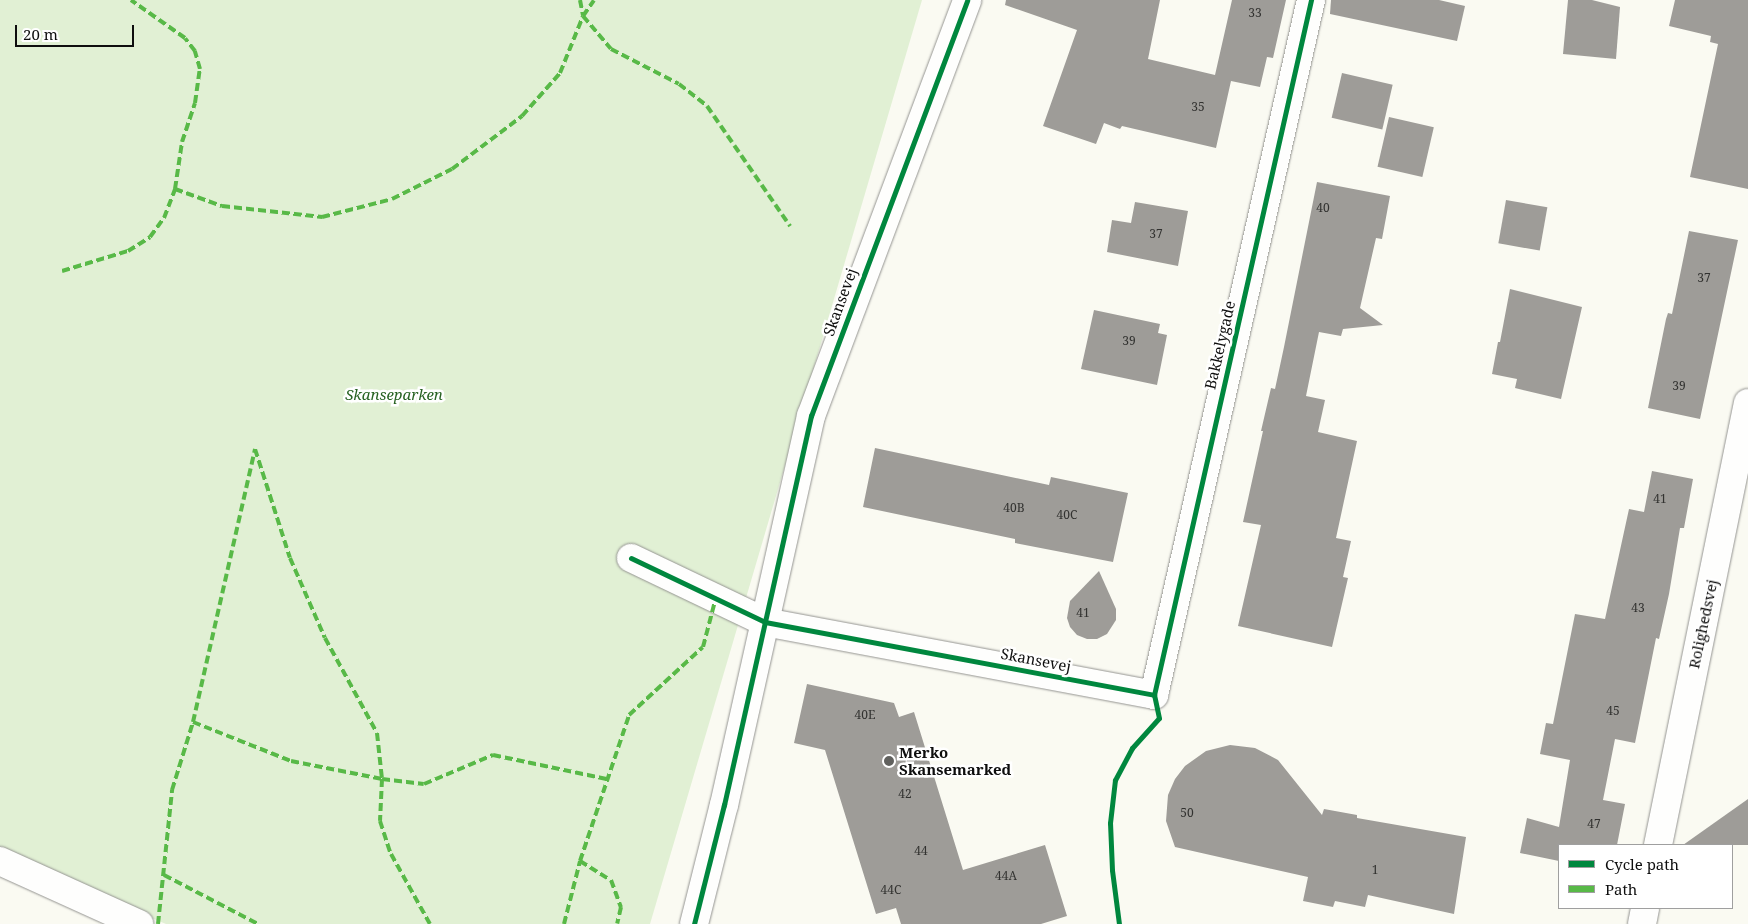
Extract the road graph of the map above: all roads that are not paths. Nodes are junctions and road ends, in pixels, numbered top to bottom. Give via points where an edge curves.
1 (967, 0) edge
2 (1311, 0) edge
3 (1748, 403) edge
4 (631, 558) dead end
5 (765, 622) junction
6 (1154, 695) joint
7 (1658, 844) edge
8 (0, 861) edge
9 (1645, 909) edge
10 (139, 924) edge
11 (694, 924) edge
12 (1642, 924) edge

1 - 5 street, Skansevej via 811,416
2 - 6 street, Bakkelygade
3 - 7 street, Rolighedsvej
4 - 5 street, Skansevej
5 - 6 street, Skansevej
5 - 11 street, Skansevej
8 - 10 street
9 - 12 street

